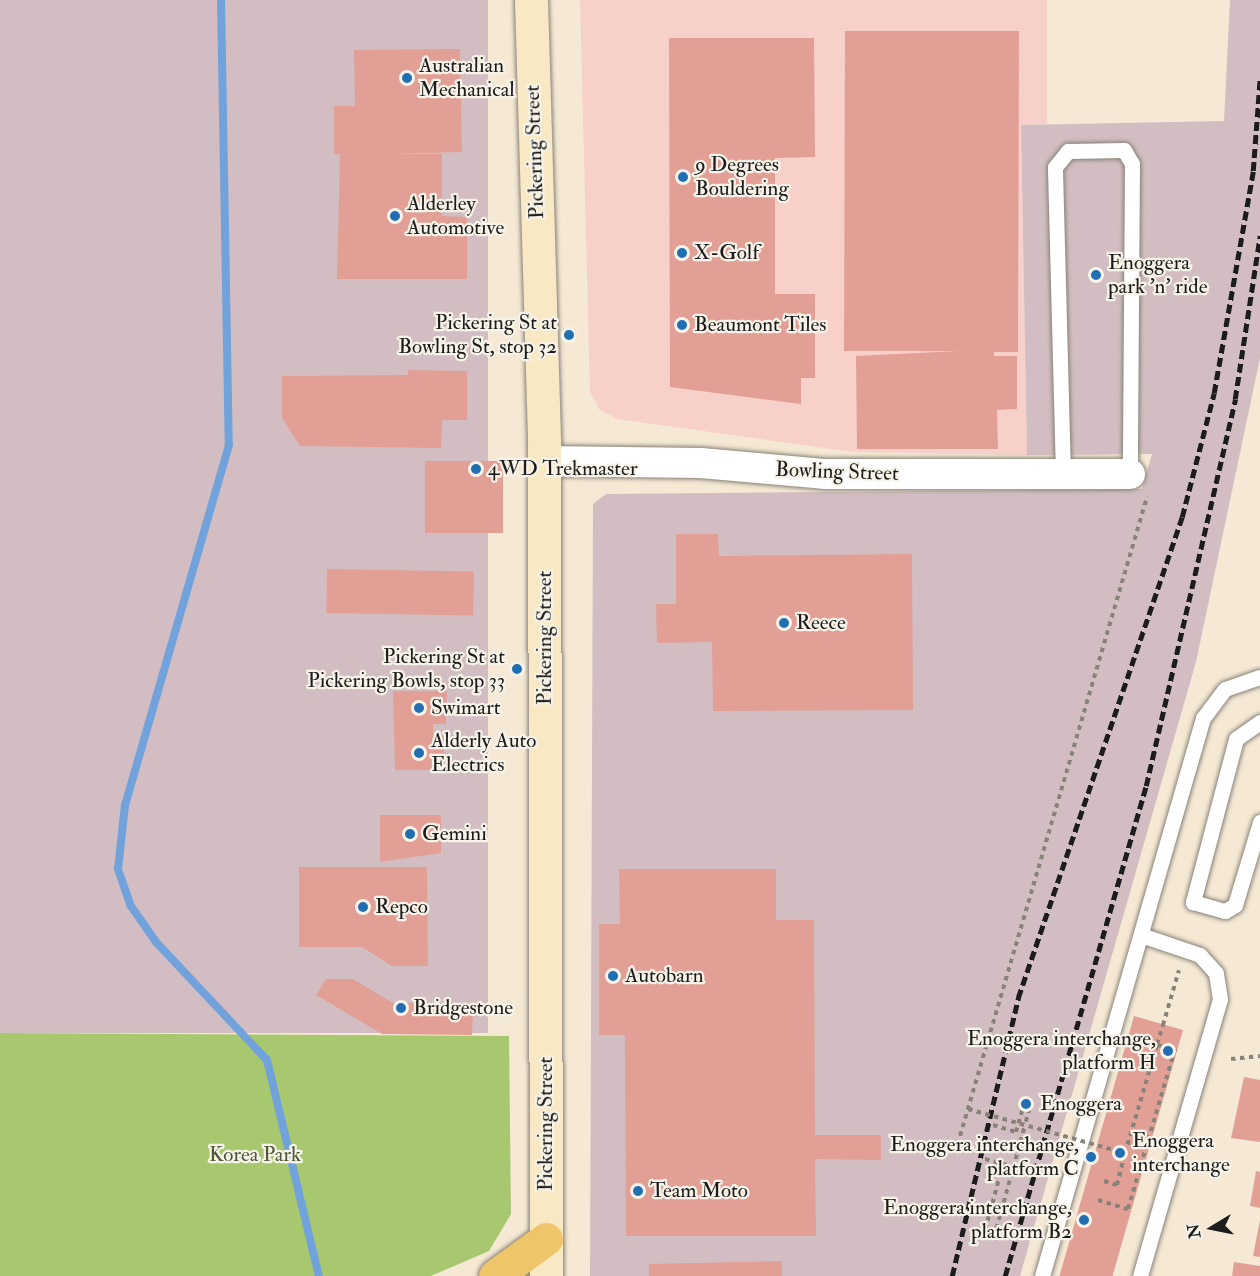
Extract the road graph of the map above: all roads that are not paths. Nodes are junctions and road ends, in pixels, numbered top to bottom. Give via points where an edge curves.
1 (531, 0) edge
2 (544, 461) junction
3 (1130, 474) joint
4 (1063, 475) junction
5 (1260, 677) edge
6 (1260, 722) edge
7 (1260, 822) edge
8 (1141, 935) junction
9 (546, 1239) junction
10 (495, 1276) edge
11 (546, 1276) edge
12 (1042, 1276) edge
13 (1140, 1276) edge

1 - 2 main road, Pickering Street
2 - 4 street, Bowling Street via 701,463 824,474
2 - 9 main road, Pickering Street
3 - 4 street, Bowling Street
3 - 4 lane via 1132,164 1124,150 1102,150 1068,151 1055,167
5 - 8 lane via 1225,689 1203,718
6 - 7 lane via 1236,739 1193,902 1226,911 1235,905
8 - 12 lane
8 - 13 lane via 1200,955 1216,974 1220,999
9 - 10 highway
9 - 11 main road, Pickering Street

